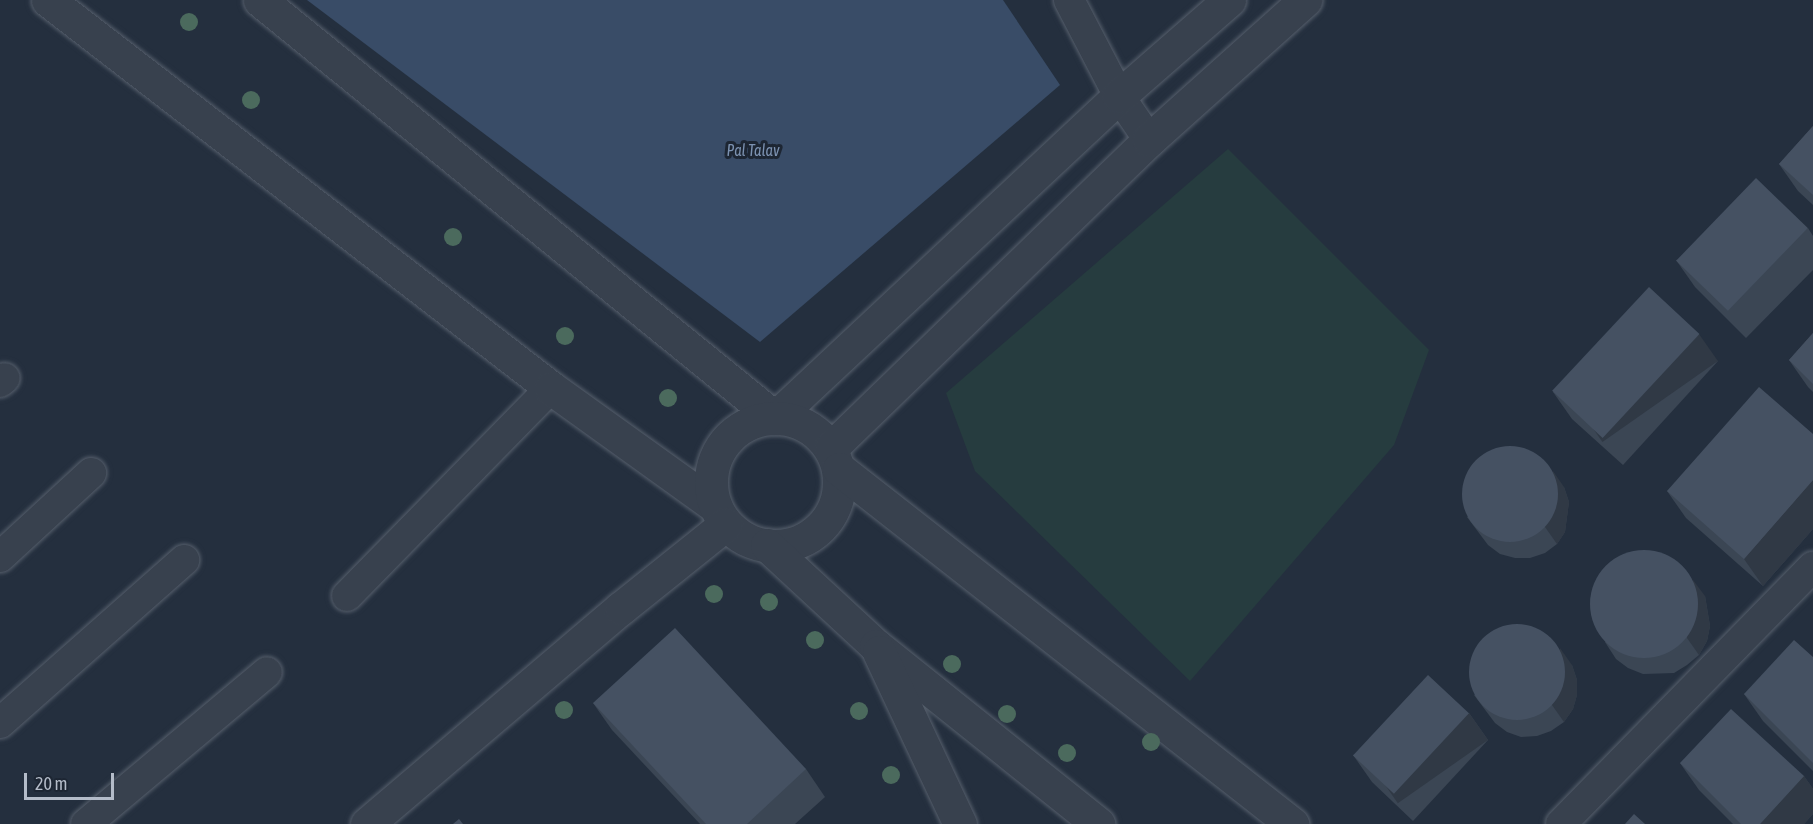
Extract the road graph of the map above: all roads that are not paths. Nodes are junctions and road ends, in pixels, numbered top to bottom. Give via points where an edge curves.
1 (48, 0) edge
2 (260, 0) edge
3 (1069, 0) edge
4 (1229, 0) edge
5 (1305, 0) edge
6 (1119, 96) junction
7 (1149, 140) junction
8 (551, 388) junction
9 (775, 418) junction
10 (835, 458) junction
11 (91, 473) dead end
12 (720, 515) junction
13 (767, 545) junction
14 (0, 558) edge
15 (184, 560) dead end
16 (1813, 567) edge
17 (347, 596) dead end
18 (876, 646) junction
19 (267, 672) dead end
20 (0, 723) edge
21 (86, 824) edge
22 (367, 824) edge
23 (960, 824) edge
24 (1098, 824) edge
25 (1292, 824) edge
26 (1561, 824) edge

1 - 8 street
2 - 9 street
3 - 6 street
4 - 6 street
5 - 7 street
6 - 7 street
6 - 9 street
7 - 10 street
8 - 12 street
8 - 17 street
9 - 10 street via 797,421 816,432
9 - 12 street via 753,422 735,432 721,447 713,466 711,486
10 - 13 street via 839,491 832,512 819,530 800,542 780,547
10 - 25 street
11 - 14 street
12 - 13 street via 741,537
12 - 22 street via 621,608
13 - 18 street
15 - 20 street
16 - 26 street
18 - 23 street
18 - 24 street
19 - 21 street

